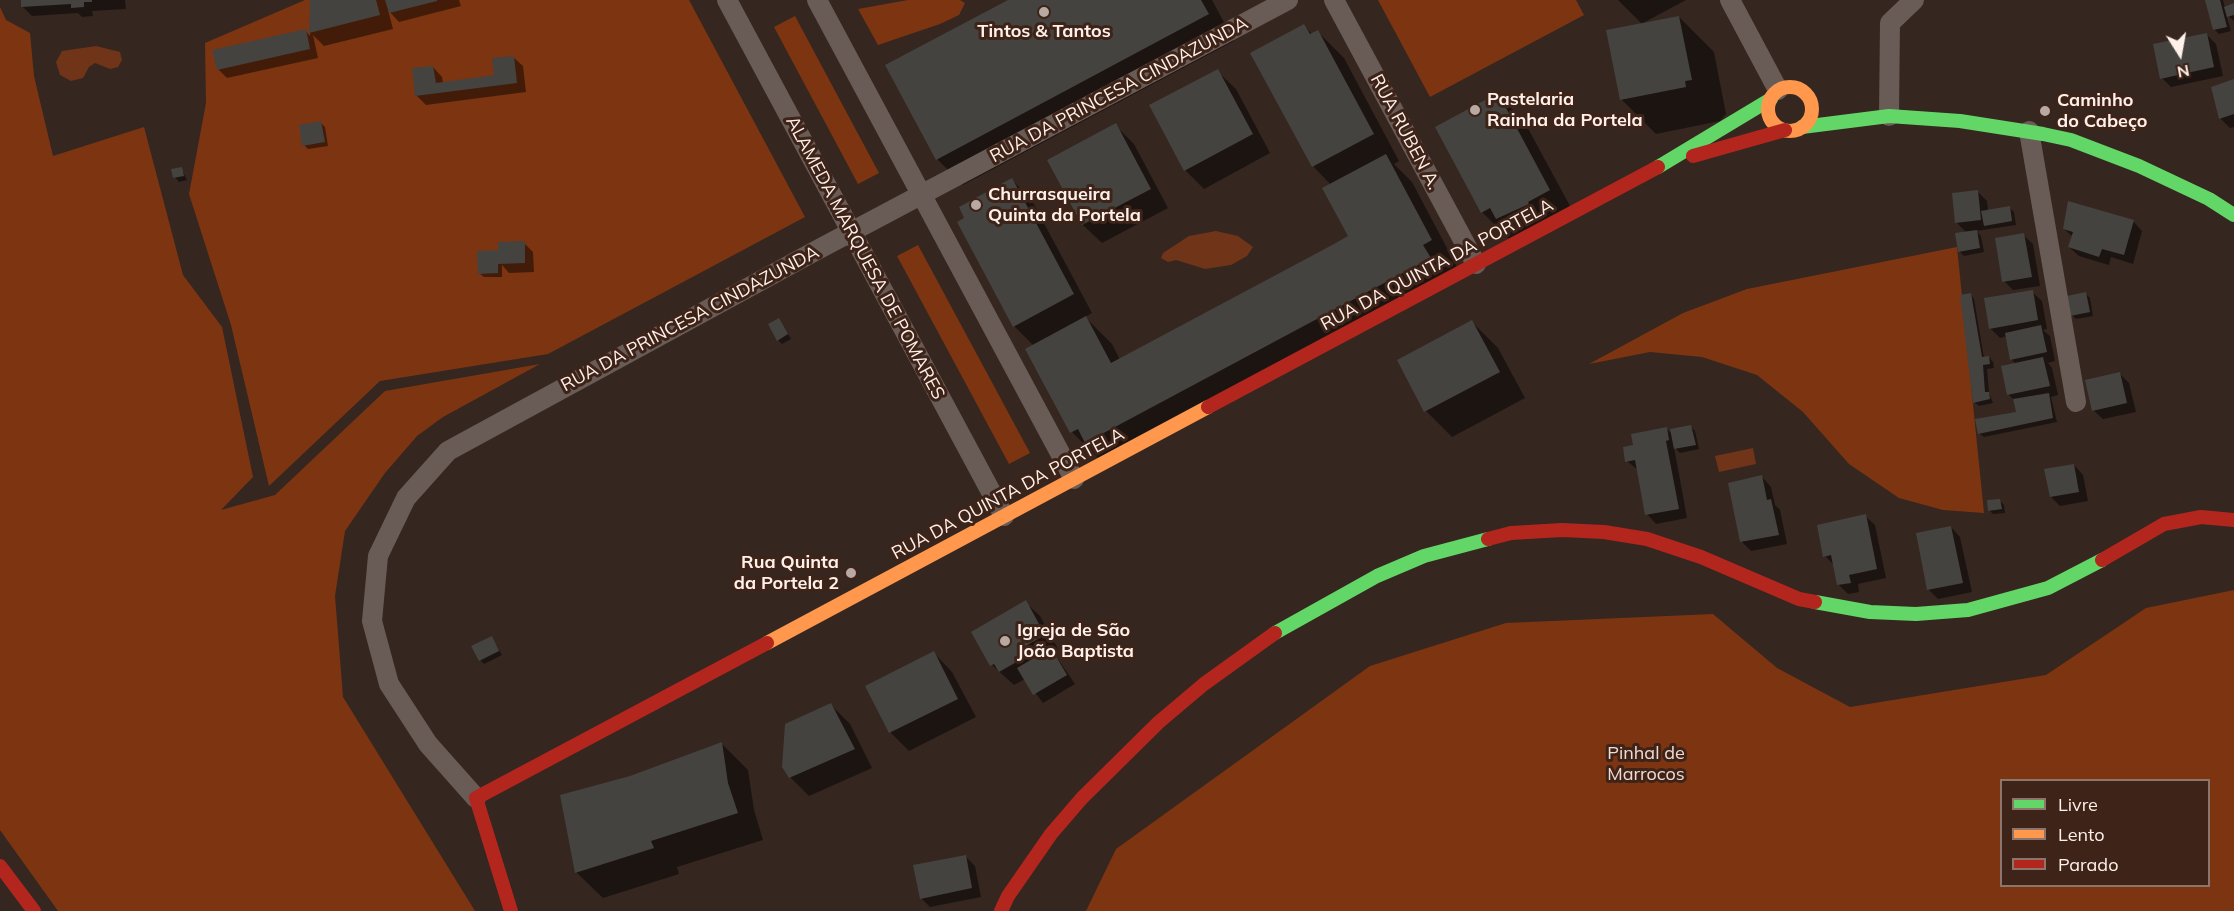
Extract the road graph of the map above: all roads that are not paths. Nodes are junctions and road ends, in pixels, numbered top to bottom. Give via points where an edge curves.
1 (727, 0) edge
2 (817, 0) edge
3 (1288, 0) edge
4 (1334, 0) edge
5 (1730, 0) edge
6 (1914, 0) edge
7 (1774, 95) junction
8 (1808, 97) junction
9 (1882, 116) junction
10 (1802, 127) junction
11 (1785, 130) junction
12 (2029, 131) junction
13 (1662, 165) junction
14 (922, 195) junction
15 (2234, 215) edge
16 (851, 233) junction
17 (1476, 264) junction
18 (2076, 402) dead end
19 (1074, 479) junction
20 (1004, 516) junction
21 (2234, 520) edge
22 (476, 798) junction
23 (0, 866) edge
24 (34, 911) edge
25 (511, 911) edge
26 (1001, 911) edge

1 - 16 street, ALAMEDA MARQUESA DE POMARES
2 - 14 street
3 - 14 street, RUA DA PRINCESA CINDAZUNDA
4 - 17 street, RUA RUBEN A.
5 - 7 street
6 - 9 street via 1890,24
7 - 8 street via 1791,87
7 - 11 street via 1768,105 1770,118
7 - 13 street, RUA DA QUINTA DA PORTELA
8 - 9 street
8 - 10 street via 1812,110
9 - 10 street
9 - 12 street
10 - 11 street
11 - 13 street, RUA DA QUINTA DA PORTELA
12 - 15 street via 2070,140 2139,166
12 - 18 street
13 - 17 street, RUA DA QUINTA DA PORTELA
14 - 16 street, RUA DA PRINCESA CINDAZUNDA
14 - 19 street
16 - 20 street, ALAMEDA MARQUESA DE POMARES
16 - 22 street, RUA DA PRINCESA CINDAZUNDA via 458,445 406,498 378,556 372,621 389,684 428,744
17 - 19 street, RUA DA QUINTA DA PORTELA
19 - 20 street, RUA DA QUINTA DA PORTELA
20 - 22 street, RUA DA QUINTA DA PORTELA
21 - 26 street via 2201,518 2164,524 2048,588 1968,610 1916,614 1870,612 1799,599 1701,557 1647,539 1604,532 1511,533 1424,556 1377,576 1270,636 1177,707 1082,798 1018,880
22 - 25 street
23 - 24 street

